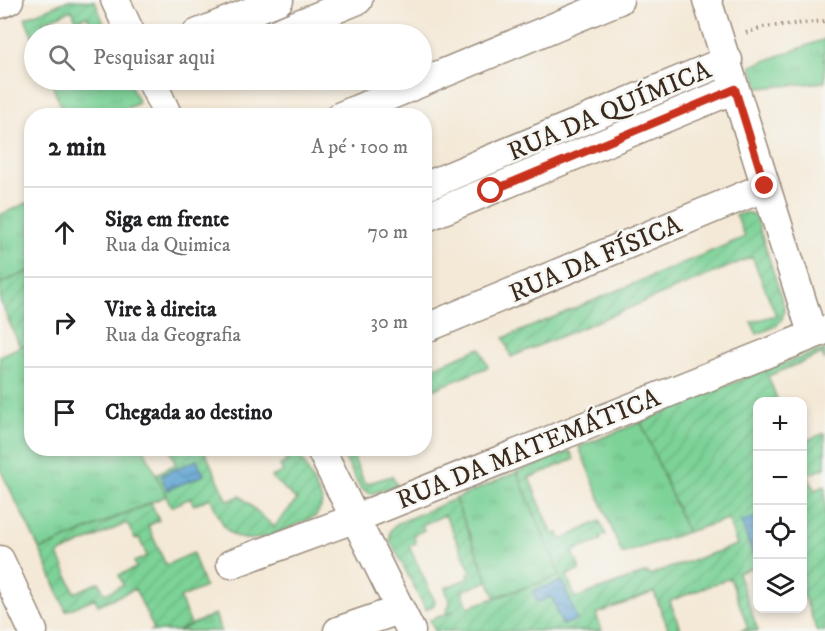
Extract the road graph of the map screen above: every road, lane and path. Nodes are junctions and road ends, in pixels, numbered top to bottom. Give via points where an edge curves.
1 (9, 0) edge
2 (115, 0) edge
3 (279, 0) edge
4 (358, 0) edge
5 (619, 0) edge
6 (707, 0) edge
7 (0, 4) edge
8 (825, 21) edge
9 (126, 24) edge
10 (220, 24) edge
11 (299, 24) edge
12 (734, 48) junction
13 (432, 78) edge
14 (735, 89) junction
15 (159, 90) edge
16 (403, 90) edge
17 (165, 108) edge
18 (360, 108) edge
19 (476, 165) junction
20 (432, 184) edge
21 (765, 186) junction
22 (491, 191) junction
23 (432, 215) edge
24 (432, 326) edge
25 (819, 332) edge
26 (324, 456) edge
27 (356, 518) junction
28 (0, 560) edge
29 (231, 564) dead end
30 (405, 620) edge
31 (33, 631) edge
32 (338, 631) edge

1 - 7 street
2 - 9 street
3 - 10 street
4 - 11 street
5 - 13 street
6 - 12 street
8 - 12 path via 763,27
12 - 14 street
12 - 19 street, RUA DA QUÍMICA
14 - 21 street
14 - 22 street
15 - 17 street
16 - 18 street
19 - 20 street, RUA DA QUÍMICA
19 - 22 street via 485,169
21 - 24 street, RUA DA FÍSICA
21 - 25 street
22 - 23 street
25 - 27 street, RUA DA MATEMÁTICA
26 - 27 street
27 - 29 street, RUA DA MATEMÁTICA
27 - 30 street
28 - 31 street
30 - 32 street

